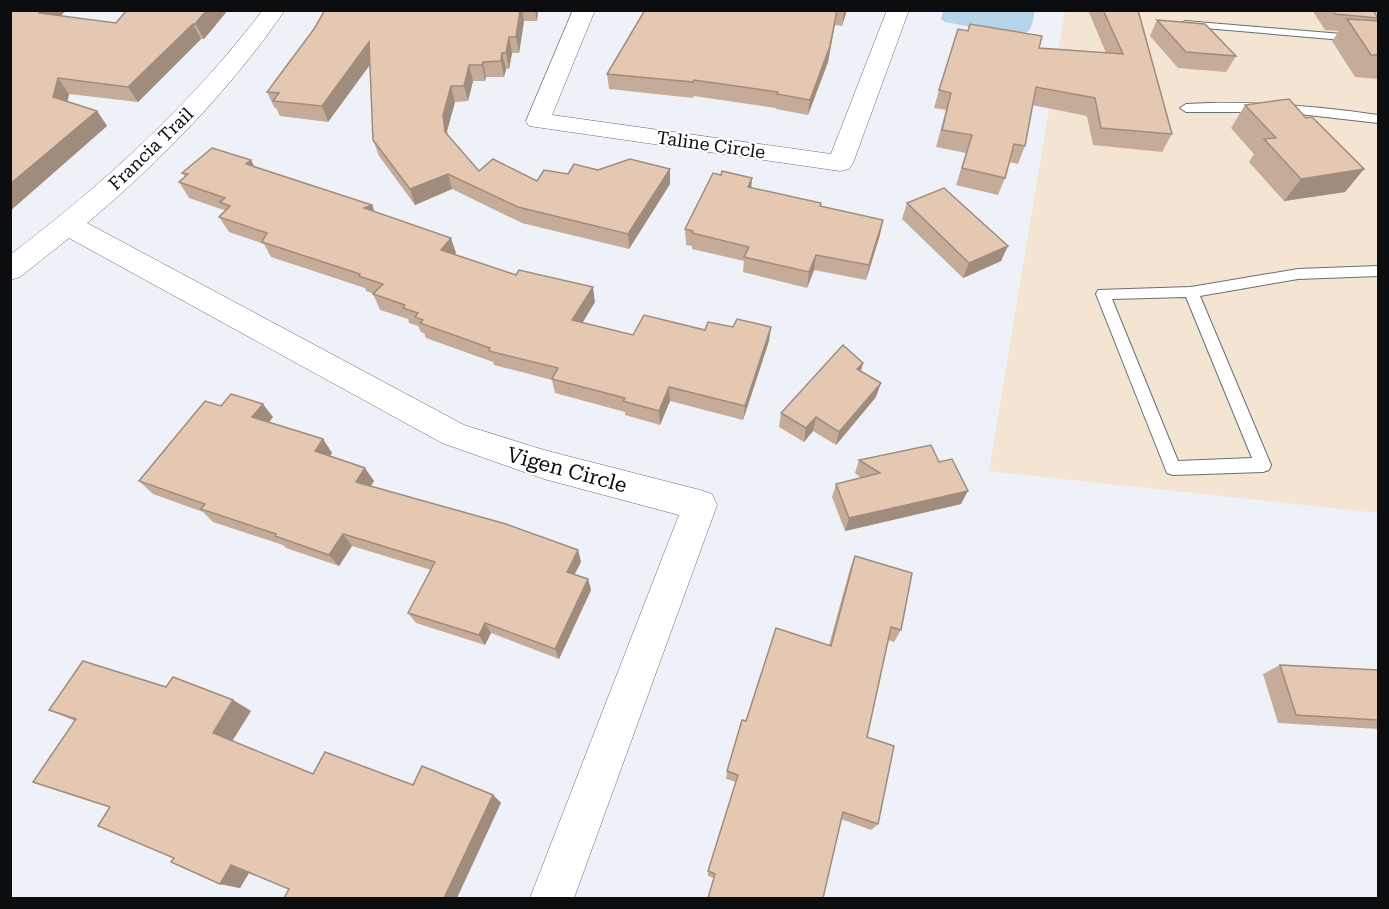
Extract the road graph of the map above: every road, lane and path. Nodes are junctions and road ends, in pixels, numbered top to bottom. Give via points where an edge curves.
1 (275, 10) edge
2 (584, 10) edge
3 (898, 10) edge
4 (1174, 23) edge
5 (1378, 40) edge
6 (1186, 108) dead end
7 (1378, 119) edge
8 (68, 225) junction
9 (10, 270) edge
10 (1378, 271) edge
11 (1191, 292) junction
12 (552, 898) edge

1 - 8 street, Francia Trail via 217,83 176,126
2 - 3 street, Taline Circle via 538,120 840,163
4 - 5 lane
6 - 7 lane via 1232,105
8 - 9 street, Francia Trail
8 - 12 street, Vigen Circle via 453,434 560,470 700,505
10 - 11 lane via 1298,274
11 - 11 lane via 1103,294 1173,468 1263,465

